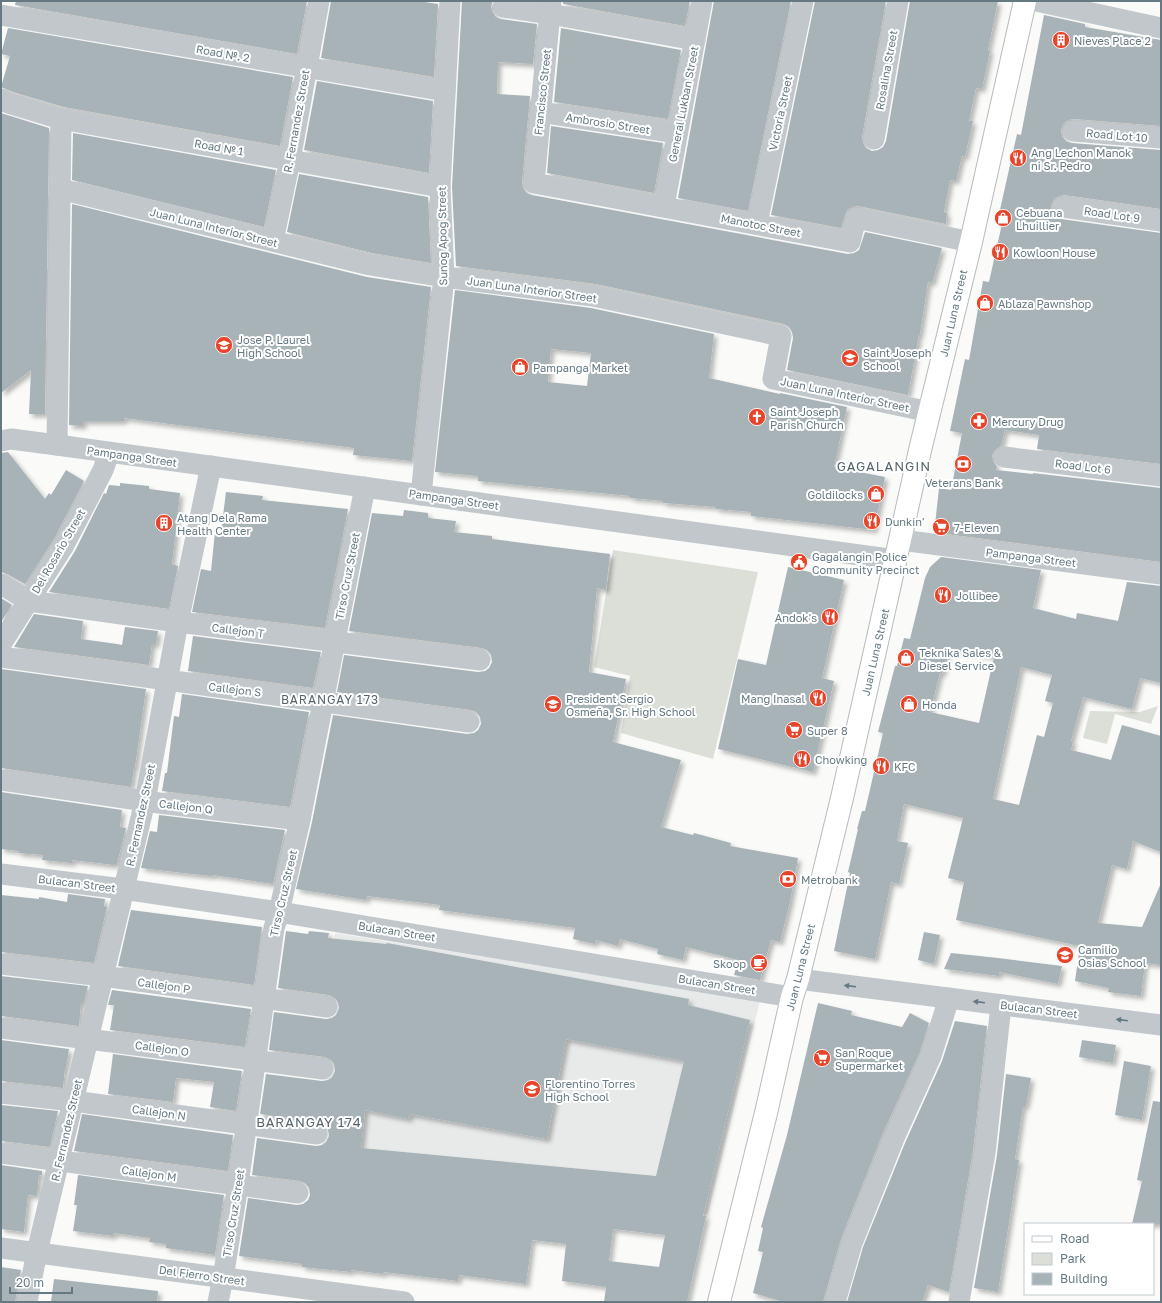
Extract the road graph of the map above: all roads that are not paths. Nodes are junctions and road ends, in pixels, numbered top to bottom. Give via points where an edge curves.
1 (319, 1) edge
2 (450, 1) edge
3 (702, 1) edge
4 (803, 1) edge
5 (898, 1) edge
6 (1025, 1) edge
7 (1036, 1) edge
8 (503, 7) dead end
9 (550, 7) edge
10 (1, 15) edge
11 (1161, 28) edge
12 (695, 40) junction
13 (306, 67) junction
14 (446, 91) junction
15 (1, 99) edge
16 (540, 112) junction
17 (61, 119) junction
18 (1073, 131) dead end
19 (677, 133) junction
20 (1161, 138) edge
21 (874, 139) dead end
22 (290, 160) junction
23 (534, 182) joint
24 (440, 187) junction
25 (60, 189) junction
26 (664, 206) junction
27 (1062, 207) dead end
28 (1161, 221) edge
29 (756, 224) junction
30 (273, 241) junction
31 (971, 242) junction
32 (444, 277) junction
33 (930, 412) junction
34 (6, 440) edge
35 (57, 445) junction
36 (109, 453) junction
37 (1004, 457) dead end
38 (211, 466) junction
39 (1161, 476) edge
40 (365, 487) junction
41 (421, 495) junction
42 (899, 550) junction
43 (1161, 574) edge
44 (1, 584) edge
45 (29, 601) junction
46 (178, 622) junction
47 (335, 641) junction
48 (1, 644) edge
49 (1, 657) edge
50 (480, 660) dead end
51 (167, 681) junction
52 (323, 701) junction
53 (469, 722) dead end
54 (1, 780) edge
55 (144, 801) junction
56 (300, 820) junction
57 (1, 874) edge
58 (123, 889) junction
59 (279, 912) junction
60 (1, 964) edge
61 (102, 976) junction
62 (795, 988) junction
63 (265, 998) junction
64 (949, 998) junction
65 (1001, 1005) junction
66 (327, 1006) dead end
67 (1161, 1025) edge
68 (1, 1028) edge
69 (88, 1038) junction
70 (256, 1061) junction
71 (323, 1069) dead end
72 (1, 1093) edge
73 (73, 1101) junction
74 (246, 1124) junction
75 (317, 1134) dead end
76 (1, 1153) edge
77 (59, 1160) junction
78 (238, 1185) junction
79 (298, 1193) dead end
80 (1, 1248) edge
81 (37, 1252) junction
82 (223, 1278) junction
83 (27, 1302) edge
84 (218, 1302) edge
85 (404, 1302) edge
86 (719, 1302) edge
87 (835, 1302) edge
88 (959, 1302) edge

1 - 13 street, R. Fernandez Street
2 - 14 street, Sunog Apog Street
3 - 12 street, General Lukban Street
4 - 29 street, Victoria Street
5 - 21 street, Rosalina Street
6 - 31 main road, Juan Luna Street
7 - 11 street
8 - 9 street
9 - 12 street
9 - 16 street, Francisco Street
10 - 13 street, Road №. 2
12 - 19 street, General Lukban Street
13 - 14 street, Road №. 2
13 - 22 street, R. Fernandez Street
14 - 24 street, Sunog Apog Street
15 - 17 street, Road № 1
16 - 19 street, Ambrosio Street
16 - 23 street, Francisco Street
17 - 22 street, Road № 1
17 - 25 street
18 - 20 street, Road Lot 10
19 - 26 street, General Lukban Street
22 - 24 street, Road № 1
22 - 30 street, R. Fernandez Street
23 - 26 street, Manotoc Street
24 - 32 street, Sunog Apog Street
25 - 30 street, Juan Luna Interior Street
25 - 35 street
26 - 29 street, Manotoc Street
27 - 28 street, Road Lot 9
29 - 31 street, Manotoc Street via 850,242 856,218
30 - 32 street, Juan Luna Interior Street via 370,265
31 - 33 main road, Juan Luna Street
32 - 33 street, Juan Luna Interior Street via 593,296 781,336 773,379
32 - 41 street, Sunog Apog Street
33 - 42 main road, Juan Luna Street
34 - 35 street, Pampanga Street
35 - 36 street, Pampanga Street
36 - 38 street, Pampanga Street
36 - 45 street, Del Rosario Street via 103,470 64,545
37 - 39 street, Road Lot 6
38 - 40 street, Pampanga Street
38 - 46 street, R. Fernandez Street
40 - 41 street, Pampanga Street
40 - 47 street, Tirso Cruz Street
41 - 42 street, Pampanga Street
42 - 43 street, Pampanga Street
42 - 62 main road, Juan Luna Street
44 - 45 street, Callejon T
45 - 46 street, Callejon T
45 - 48 street, Del Rosario Street
46 - 47 street, Callejon T
46 - 51 street, R. Fernandez Street
47 - 50 street, Callejon T
47 - 52 street, Tirso Cruz Street
49 - 51 street, Callejon S
51 - 52 street, Callejon S
51 - 55 street, R. Fernandez Street
52 - 53 street, Callejon S
52 - 56 street, Tirso Cruz Street
54 - 55 street, Callejon Q
55 - 56 street, Callejon Q
55 - 58 street, R. Fernandez Street
56 - 59 street, Tirso Cruz Street
57 - 58 street, Bulacan Street
58 - 59 street, Bulacan Street
58 - 61 street, R. Fernandez Street
59 - 62 street, Bulacan Street
59 - 63 street, Tirso Cruz Street via 274,928
60 - 61 street, Callejon P
61 - 63 street, Callejon P
61 - 69 street, R. Fernandez Street
64 -> 62 street, Bulacan Street
62 - 86 main road, Juan Luna Street
63 - 66 street, Callejon P
63 - 70 street, Tirso Cruz Street
65 -> 64 street, Bulacan Street
64 - 87 street via 931,1056 852,1242
67 -> 65 street, Bulacan Street
65 - 88 street via 985,1152
68 - 69 street, Callejon O
69 - 70 street, Callejon O
69 - 73 street, R. Fernandez Street
70 - 71 street, Callejon O
70 - 74 street, Tirso Cruz Street
72 - 73 street, Callejon N
73 - 74 street, Callejon N
73 - 77 street, R. Fernandez Street
74 - 75 street, Callejon N
74 - 78 street, Tirso Cruz Street
76 - 77 street, Callejon M
77 - 78 street, Callejon M
77 - 81 street, R. Fernandez Street
78 - 79 street, Callejon M
78 - 82 street, Tirso Cruz Street
80 - 81 street, Del Fierro Street
81 - 82 street, Del Fierro Street
81 - 83 street, R. Fernandez Street
82 - 84 street, Tirso Cruz Street
82 - 85 street, Del Fierro Street

